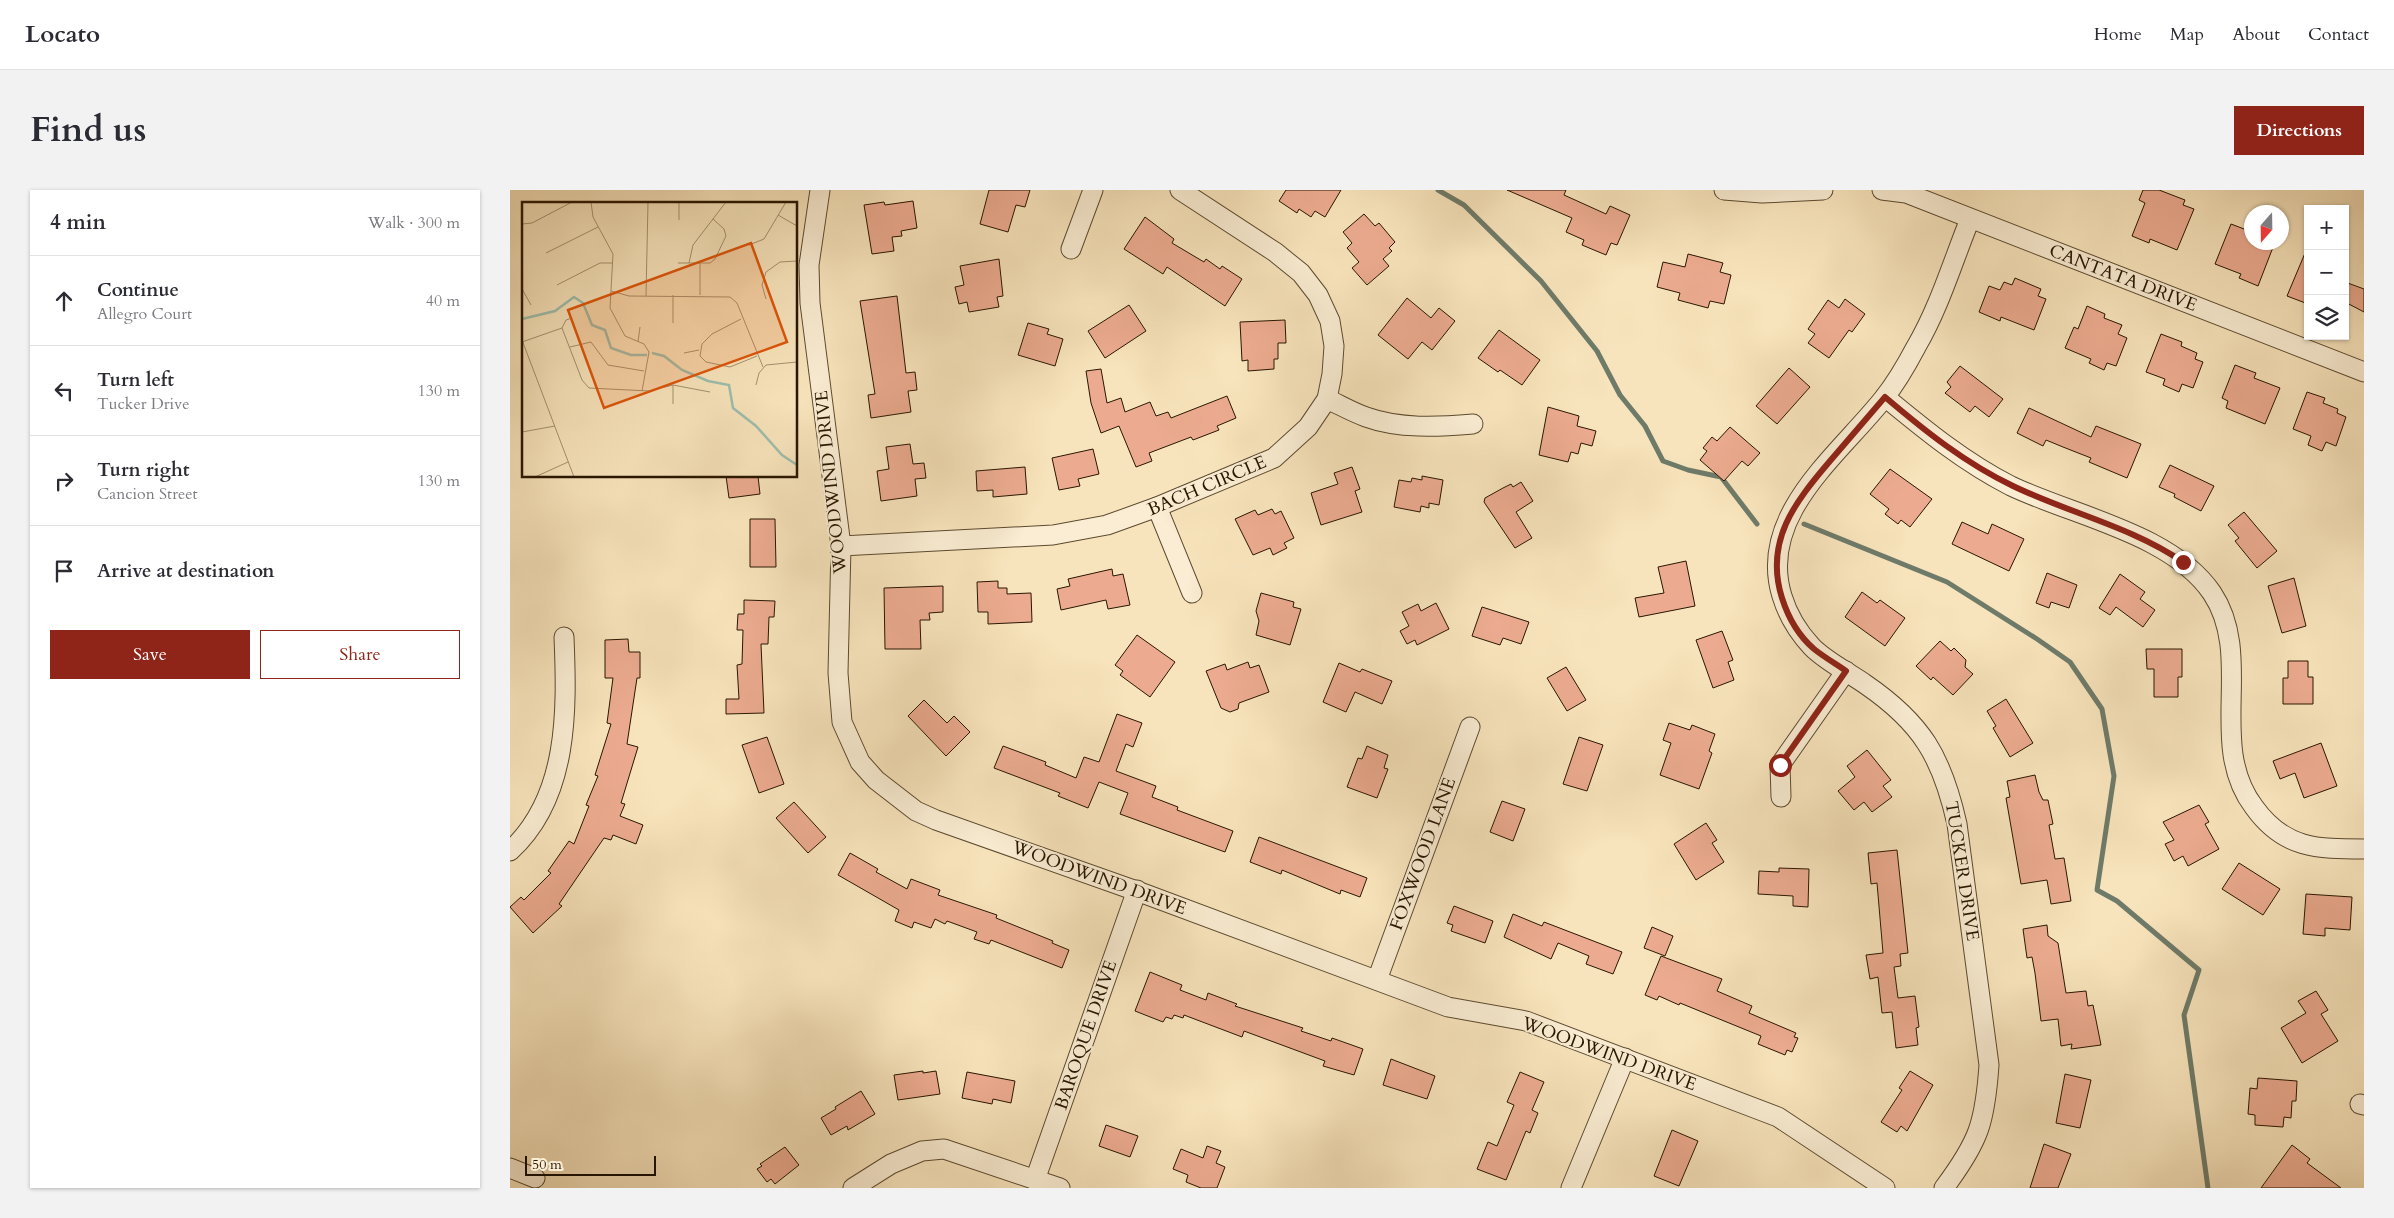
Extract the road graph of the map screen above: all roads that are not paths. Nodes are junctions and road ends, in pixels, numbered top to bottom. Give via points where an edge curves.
1 (820, 190) edge
2 (1093, 190) edge
3 (1180, 190) edge
4 (1724, 190) edge
5 (1823, 190) edge
6 (1882, 190) edge
7 (1970, 219) junction
8 (1071, 248) dead end
9 (803, 304) edge
10 (2364, 372) edge
11 (1885, 397) junction
12 (1327, 399) junction
13 (1473, 424) dead end
14 (1157, 507) junction
15 (841, 546) junction
16 (1192, 593) dead end
17 (564, 637) dead end
18 (1846, 671) junction
19 (1470, 727) dead end
20 (1781, 797) dead end
21 (2364, 849) edge
22 (510, 851) edge
23 (1136, 890) junction
24 (1377, 980) junction
25 (1624, 1058) junction
26 (510, 1168) edge
27 (535, 1178) dead end
28 (1035, 1180) junction
29 (853, 1188) edge
30 (1060, 1188) edge
31 (1571, 1188) edge
32 (1885, 1188) edge
33 (1944, 1188) edge

1 - 9 street, WOODWIND DRIVE
2 - 8 street
3 - 12 street, BACH CIRCLE via 1275,252 1302,273 1318,295 1330,321 1334,346
4 - 5 street via 1762,193
6 - 7 street, CANTATA DRIVE via 1906,193
7 - 10 street, CANTATA DRIVE
7 - 11 street, TUCKER DRIVE via 1926,329
9 - 15 street, WOODWIND DRIVE
11 - 18 street, TUCKER DRIVE via 1806,490 1782,530 1778,550 1776,570 1786,611 1813,648
11 - 21 street via 1941,443 1995,476 2060,507 2159,546 2188,566 2212,592 2224,613 2230,638 2231,748 2235,773 2246,797 2263,820 2289,840 2320,849
12 - 13 street via 1367,417 1398,424
12 - 14 street, BACH CIRCLE via 1308,427 1274,458
14 - 15 street, BACH CIRCLE via 1107,525 1053,535
14 - 16 street
15 - 23 street, WOODWIND DRIVE via 838,696 842,722 860,762 876,780 916,811
17 - 22 street via 565,698 559,762 542,809
18 - 20 street via 1780,765
18 - 33 street, TUCKER DRIVE via 1892,704 1923,736 1943,772 1957,824 1989,1065 1982,1126
19 - 24 street, FOXWOOD LANE
23 - 24 street, WOODWIND DRIVE
23 - 28 street, BAROQUE DRIVE
24 - 25 street, WOODWIND DRIVE via 1448,1007 1526,1021
25 - 31 street
25 - 32 street, WOODWIND DRIVE via 1778,1117
26 - 27 street
28 - 29 street via 944,1149 922,1151 891,1164
28 - 30 street

